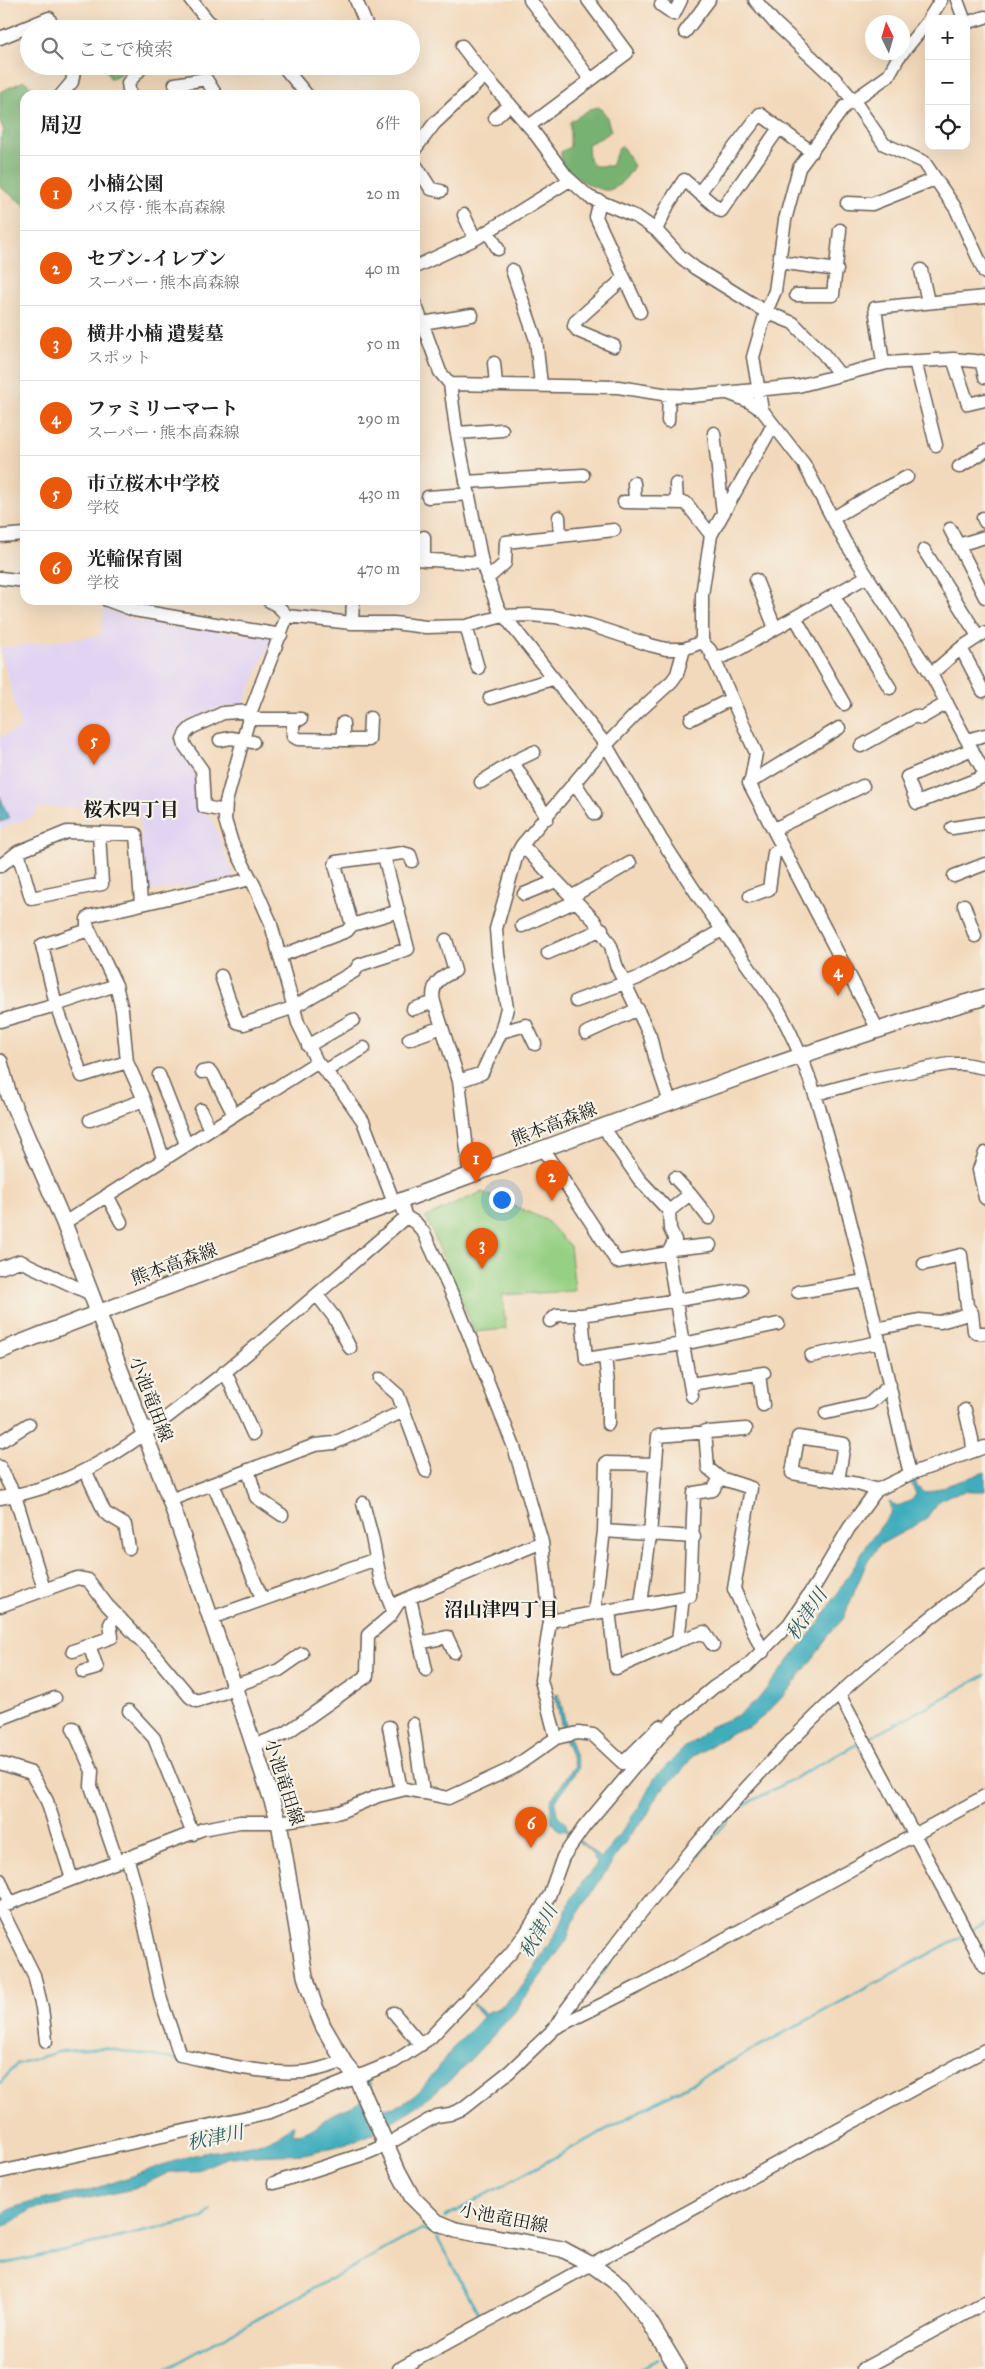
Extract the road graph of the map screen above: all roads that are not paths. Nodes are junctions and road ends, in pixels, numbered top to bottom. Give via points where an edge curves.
1 (191, 0) edge
2 (356, 0) edge
3 (530, 0) edge
4 (588, 0) edge
5 (681, 0) edge
6 (709, 0) edge
7 (756, 0) edge
8 (941, 0) edge
9 (958, 0) edge
10 (660, 4) dead end
11 (932, 15) edge
12 (963, 15) edge
13 (985, 17) edge
14 (209, 20) edge
15 (364, 20) edge
16 (970, 22) edge
17 (925, 24) edge
18 (20, 30) edge
19 (685, 32) dead end
20 (0, 38) edge
21 (462, 46) dead end
22 (73, 75) edge
23 (135, 75) edge
24 (198, 75) edge
25 (206, 75) edge
26 (206, 75) edge
27 (291, 75) edge
28 (485, 76) junction
29 (591, 80) junction
30 (175, 84) dead end
31 (65, 90) edge
32 (129, 90) edge
33 (209, 90) edge
34 (214, 90) edge
35 (303, 90) edge
36 (854, 101) junction
37 (510, 104) junction
38 (495, 118) dead end
39 (529, 126) junction
40 (779, 128) junction
41 (420, 142) edge
42 (812, 152) junction
43 (420, 172) edge
44 (935, 179) junction
45 (570, 180) junction
46 (441, 191) dead end
47 (699, 193) junction
48 (600, 200) junction
49 (847, 203) dead end
50 (464, 215) dead end
51 (656, 230) junction
52 (840, 230) dead end
53 (488, 231) junction
54 (475, 239) junction
55 (498, 249) dead end
56 (779, 262) junction
57 (420, 265) edge
58 (512, 270) dead end
59 (837, 270) junction
60 (921, 270) dead end
61 (985, 273) edge
62 (624, 278) junction
63 (796, 295) dead end
64 (985, 297) edge
65 (928, 302) junction
66 (640, 312) dead end
67 (766, 312) junction
68 (472, 315) dead end
69 (420, 318) edge
70 (422, 323) junction
71 (614, 346) dead end
72 (953, 359) junction
73 (915, 361) junction
74 (494, 362) dead end
75 (983, 362) edge
76 (883, 364) junction
77 (840, 375) junction
78 (985, 376) edge
79 (450, 384) junction
80 (496, 384) junction
81 (541, 385) junction
82 (759, 389) junction
83 (725, 392) junction
84 (669, 395) junction
85 (985, 400) edge
86 (762, 410) junction
87 (668, 421) dead end
88 (773, 426) junction
89 (502, 430) dead end
90 (457, 433) junction
91 (714, 433) dead end
92 (936, 445) dead end
93 (985, 451) edge
94 (959, 467) dead end
95 (583, 475) dead end
96 (908, 477) dead end
97 (634, 483) dead end
98 (676, 484) dead end
99 (467, 488) junction
100 (428, 497) dead end
101 (677, 503) junction
102 (723, 513) junction
103 (559, 517) dead end
104 (833, 518) junction
105 (950, 529) dead end
106 (614, 530) dead end
107 (20, 534) edge
108 (711, 535) junction
109 (0, 536) edge
110 (560, 536) junction
111 (424, 537) dead end
112 (985, 537) edge
113 (958, 545) junction
114 (925, 550) dead end
115 (420, 560) edge
116 (482, 563) junction
117 (0, 578) edge
118 (866, 578) junction
119 (488, 579) junction
120 (20, 580) edge
121 (756, 580) dead end
122 (833, 595) junction
123 (985, 597) edge
124 (120, 605) edge
125 (276, 605) edge
126 (353, 605) edge
127 (287, 616) junction
128 (503, 616) junction
129 (795, 617) junction
130 (352, 624) junction
131 (466, 626) junction
132 (775, 628) junction
133 (281, 635) junction
134 (982, 636) edge
135 (702, 642) junction
136 (961, 648) junction
137 (684, 649) junction
138 (712, 657) junction
139 (478, 668) dead end
140 (931, 674) junction
141 (552, 679) junction
142 (890, 688) dead end
143 (983, 691) dead end
144 (490, 698) dead end
145 (731, 699) junction
146 (947, 703) junction
147 (844, 704) dead end
148 (250, 715) junction
149 (370, 718) dead end
150 (690, 719) dead end
151 (343, 723) dead end
152 (839, 728) dead end
153 (985, 735) edge
154 (220, 740) dead end
155 (343, 740) junction
156 (248, 741) junction
157 (970, 744) junction
158 (606, 745) junction
159 (861, 746) dead end
160 (534, 752) dead end
161 (513, 762) junction
162 (985, 775) edge
163 (481, 782) dead end
164 (575, 783) junction
165 (749, 783) junction
166 (863, 786) dead end
167 (224, 811) junction
168 (595, 814) dead end
169 (546, 818) junction
170 (985, 823) edge
171 (952, 828) dead end
172 (774, 829) junction
173 (99, 833) junction
174 (522, 845) junction
175 (784, 848) junction
176 (18, 852) junction
177 (384, 856) junction
178 (412, 861) dead end
179 (630, 863) dead end
180 (985, 864) edge
181 (0, 866) edge
182 (954, 876) dead end
183 (251, 879) junction
184 (556, 881) junction
185 (524, 894) dead end
186 (750, 896) dead end
187 (574, 899) junction
188 (141, 903) junction
189 (964, 905) dead end
190 (399, 911) junction
191 (352, 925) junction
192 (522, 926) dead end
193 (602, 929) junction
194 (89, 930) junction
195 (722, 930) junction
196 (975, 936) edge
197 (446, 940) dead end
198 (548, 953) dead end
199 (280, 956) junction
200 (221, 976) dead end
201 (624, 982) junction
202 (116, 985) junction
203 (985, 997) edge
204 (576, 1001) dead end
205 (434, 1002) junction
206 (56, 1005) junction
207 (292, 1008) junction
208 (413, 1009) dead end
209 (638, 1009) junction
210 (352, 1020) dead end
211 (0, 1021) edge
212 (442, 1027) junction
213 (878, 1030) junction
214 (501, 1032) junction
215 (586, 1033) dead end
216 (409, 1039) dead end
217 (535, 1044) dead end
218 (308, 1046) junction
219 (364, 1048) dead end
220 (799, 1056) junction
221 (0, 1062) edge
222 (127, 1062) junction
223 (321, 1067) junction
224 (985, 1068) edge
225 (202, 1072) dead end
226 (159, 1074) dead end
227 (459, 1082) junction
228 (816, 1094) junction
229 (5, 1097) edge
230 (144, 1100) junction
231 (670, 1102) junction
232 (201, 1110) dead end
233 (234, 1115) junction
234 (90, 1120) dead end
235 (210, 1130) junction
236 (608, 1134) dead end
237 (186, 1144) junction
238 (985, 1153) edge
239 (546, 1154) dead end
240 (164, 1158) junction
241 (470, 1176) junction
242 (675, 1178) dead end
243 (690, 1194) junction
244 (106, 1195) junction
245 (985, 1198) edge
246 (397, 1202) junction
247 (669, 1211) junction
248 (406, 1216) junction
249 (709, 1218) dead end
250 (121, 1222) dead end
251 (64, 1223) junction
252 (710, 1245) dead end
253 (670, 1251) junction
254 (924, 1264) dead end
255 (0, 1268) edge
256 (865, 1281) junction
257 (742, 1290) dead end
258 (798, 1292) dead end
259 (91, 1294) junction
260 (317, 1295) junction
261 (676, 1299) junction
262 (98, 1312) junction
263 (972, 1313) junction
264 (582, 1315) junction
265 (550, 1321) dead end
266 (778, 1324) dead end
267 (985, 1333) edge
268 (878, 1336) junction
269 (683, 1344) junction
270 (350, 1348) dead end
271 (0, 1351) edge
272 (811, 1356) dead end
273 (605, 1357) junction
274 (225, 1371) junction
275 (380, 1379) dead end
276 (890, 1385) junction
277 (763, 1405) dead end
278 (965, 1410) dead end
279 (404, 1411) junction
280 (826, 1413) dead end
281 (29, 1424) dead end
282 (608, 1424) dead end
283 (746, 1429) dead end
284 (705, 1431) junction
285 (253, 1434) dead end
286 (144, 1435) junction
287 (0, 1442) edge
288 (979, 1449) edge
289 (656, 1464) junction
290 (0, 1467) edge
291 (248, 1470) junction
292 (426, 1471) dead end
293 (86, 1472) junction
294 (910, 1474) junction
295 (720, 1478) junction
296 (838, 1481) junction
297 (213, 1484) junction
298 (876, 1490) junction
299 (14, 1496) junction
300 (0, 1498) edge
301 (170, 1500) junction
302 (363, 1503) dead end
303 (282, 1515) dead end
304 (604, 1531) junction
305 (650, 1534) junction
306 (694, 1537) junction
307 (542, 1542) junction
308 (129, 1548) dead end
309 (376, 1559) junction
310 (985, 1576) edge
311 (44, 1589) junction
312 (683, 1597) junction
313 (262, 1598) junction
314 (410, 1598) junction
315 (641, 1604) junction
316 (0, 1606) edge
317 (609, 1610) junction
318 (393, 1611) junction
319 (594, 1613) junction
320 (116, 1614) junction
321 (211, 1618) junction
322 (550, 1621) junction
323 (678, 1641) junction
324 (420, 1643) junction
325 (89, 1645) junction
326 (713, 1645) dead end
327 (73, 1651) dead end
328 (454, 1652) dead end
329 (763, 1652) junction
330 (302, 1654) dead end
331 (426, 1670) dead end
332 (82, 1672) dead end
333 (235, 1689) junction
334 (839, 1694) junction
335 (55, 1698) dead end
336 (129, 1711) dead end
337 (0, 1719) edge
338 (673, 1721) junction
339 (413, 1724) dead end
340 (389, 1727) dead end
341 (73, 1728) dead end
342 (556, 1738) junction
343 (253, 1746) junction
344 (0, 1763) edge
345 (401, 1790) junction
346 (423, 1793) junction
347 (985, 1796) edge
348 (279, 1822) junction
349 (193, 1834) junction
350 (914, 1836) junction
351 (122, 1859) junction
352 (72, 1879) junction
353 (0, 1880) edge
354 (3, 1906) edge
355 (985, 1967) edge
356 (394, 2013) dead end
357 (555, 2028) junction
358 (46, 2040) dead end
359 (421, 2045) junction
360 (985, 2050) edge
361 (344, 2062) junction
362 (356, 2077) junction
363 (384, 2141) junction
364 (0, 2172) edge
365 (274, 2183) dead end
366 (592, 2265) junction
367 (985, 2303) edge
368 (400, 2369) edge
369 (678, 2369) edge
370 (863, 2369) edge

1 - 14 street
2 - 15 street
3 - 29 street
4 - 29 street via 627,53
5 - 10 street via 674,14
6 - 19 street
7 - 36 street
8 - 11 street
9 - 12 street
13 - 16 street
17 - 36 street via 888,76
18 - 20 street
21 - 28 street
22 - 31 street
23 - 32 street via 128,83
24 - 30 street
25 - 33 street
26 - 34 street
27 - 35 street
28 - 37 street
28 - 41 street via 434,124
29 - 39 street
36 - 42 street via 844,107
36 - 44 street via 884,144 924,162
37 - 38 street
37 - 39 street
39 - 45 street
40 - 42 street
40 - 47 street via 760,114
40 - 47 street via 721,211
42 - 56 street via 799,168 785,220
43 - 46 street via 431,189
44 - 49 street via 872,204
44 - 61 street via 956,209
45 - 48 street via 589,196
45 - 53 street
47 - 51 street via 684,180
48 - 51 street
48 - 62 street via 596,217
50 - 54 street
51 - 67 street via 680,257
52 - 59 street
53 - 54 street
53 - 55 street
54 - 57 street
56 - 59 street
56 - 67 street via 775,291
58 - 81 street via 536,340
59 - 63 street via 833,295
60 - 65 street
62 - 66 street
62 - 71 street via 574,326 578,331
64 - 65 street
65 - 76 street via 875,308
67 - 77 street via 793,323
67 - 82 street via 753,357
68 - 70 street
69 - 70 street
70 - 79 street via 440,372
72 - 73 street
72 - 75 street
72 - 85 street via 968,404
73 - 76 street
73 - 92 street
74 - 80 street
75 - 78 street
76 - 77 street
77 - 82 street via 798,386
79 - 80 street
79 - 90 street
80 - 81 street
81 - 84 street via 618,387
82 - 83 street
82 - 86 street
83 - 84 street
83 - 86 street
84 - 87 street
86 - 88 street
88 - 102 street
88 - 104 street via 804,464
89 - 90 street
90 - 99 street
91 - 102 street
93 - 94 street
95 - 99 street
96 - 104 street
97 - 101 street via 629,502
98 - 101 street
99 - 100 street
99 - 116 street
101 - 108 street via 686,503
102 - 108 street
103 - 110 street
104 - 118 street
105 - 113 street
106 - 110 street
107 - 109 street
108 - 135 street via 702,596
110 - 119 street via 506,542 505,563
111 - 115 street
112 - 113 street
113 - 123 street
114 - 134 street
115 - 116 street
116 - 119 street
117 - 120 street
118 - 122 street
118 - 140 street
119 - 128 street
121 - 132 street
122 - 129 street
122 - 142 street
124 - 133 street
125 - 127 street
126 - 130 street
127 - 130 street
127 - 133 street
128 - 131 street
128 - 137 street via 555,617 590,625 650,646
128 - 141 street
129 - 132 street
129 - 147 street
130 - 131 street
131 - 139 street
132 - 138 street via 729,654
133 - 148 street
134 - 136 street
135 - 137 street
135 - 138 street
136 - 140 street
136 - 143 street
137 - 158 street via 672,681
138 - 145 street
140 - 146 street
141 - 144 street
141 - 158 street
145 - 150 street
145 - 165 street via 756,755
146 - 157 street
146 - 159 street via 921,718 915,716
148 - 155 street via 297,719 294,738
148 - 156 street
148 - 167 street via 223,713 191,728 183,739 202,770 204,807
149 - 155 street via 369,740
151 - 155 street
152 - 165 street
153 - 157 street
154 - 156 street
156 - 167 street
157 - 162 street
157 - 162 street via 907,777 917,803
158 - 164 street
158 - 195 street via 661,839
160 - 161 street
161 - 163 street
161 - 169 street via 518,779
164 - 168 street
164 - 169 street
165 - 172 street
166 - 172 street
167 - 183 street via 227,831
169 - 174 street
170 - 171 street
172 - 175 street
173 - 176 street via 67,832
173 - 176 street via 102,884 31,898
173 - 188 street via 136,834
174 - 184 street
174 - 214 street via 497,922 498,954 507,1003
175 - 186 street via 774,853 769,889
175 - 213 street
176 - 181 street
177 - 178 street via 406,853
177 - 190 street
177 - 191 street via 336,863
179 - 187 street
180 - 182 street
183 - 188 street
183 - 199 street via 270,921
184 - 185 street
184 - 187 street
187 - 192 street
187 - 193 street
188 - 194 street via 90,916 87,921
189 - 196 street
190 - 191 street
190 - 207 street via 408,949 359,965 355,971
191 - 199 street via 347,931
193 - 198 street
193 - 201 street
194 - 202 street
194 - 206 street via 42,945
195 - 201 street via 638,978
195 - 220 street via 777,1007
197 - 205 street via 456,971 437,981 433,990
199 - 207 street
200 - 207 street via 239,1023 256,1021
201 - 204 street
201 - 209 street
202 - 206 street
202 - 222 street
203 - 213 main road, 熊本高森線
205 - 208 street
205 - 212 street
206 - 211 street
206 - 222 street via 82,1076
207 - 218 street
209 - 215 street
209 - 231 street via 650,1036
210 - 218 street
212 - 216 street
212 - 227 street
213 - 220 main road, 熊本高森線
214 - 217 street via 526,1025
214 - 227 street via 482,1072
218 - 223 street
219 - 223 street
220 - 228 street
220 - 231 main road, 熊本高森線
221 - 229 main road, 小池竜田線
222 - 230 street
223 - 233 street
223 - 246 street via 363,1122
224 - 228 street via 949,1064
225 - 233 street via 214,1074
226 - 237 street
227 - 241 street
228 - 256 street
229 - 251 main road, 小池竜田線
230 - 234 street
230 - 240 street
231 - 241 main road, 熊本高森線
232 - 235 street
233 - 235 street
235 - 237 street
236 - 247 street via 639,1178
237 - 240 street
238 - 245 street via 979,1170
239 - 253 street via 617,1262
240 - 244 street
241 - 246 main road, 熊本高森線
242 - 243 street
243 - 247 street
243 - 249 street
244 - 250 street
244 - 251 street
246 - 248 street
246 - 262 main road, 熊本高森線
247 - 253 street via 670,1230 675,1240
248 - 260 street
248 - 307 street via 424,1233 457,1305 514,1447
251 - 259 main road, 小池竜田線
252 - 253 street
253 - 261 street
254 - 263 street via 961,1255 968,1306
255 - 259 street via 20,1261
256 - 258 street
256 - 268 street
257 - 261 street
259 - 262 main road, 小池竜田線
260 - 270 street via 334,1316
260 - 274 street
261 - 264 street
261 - 269 street
262 - 271 main road, 熊本高森線
262 - 286 main road, 小池竜田線
263 - 267 street via 974,1331
263 - 268 street via 940,1322 920,1320
264 - 265 street via 557,1315
264 - 273 street via 586,1359
266 - 269 street
268 - 272 street
268 - 276 street
269 - 273 street
269 - 277 street via 691,1390 762,1374
273 - 282 street
274 - 285 street
274 - 286 street
275 - 279 street via 398,1395
276 - 280 street via 870,1403
276 - 294 street
278 - 288 street via 972,1439
279 - 291 street via 334,1443 315,1444
279 - 292 street
281 - 287 street
283 - 284 street
284 - 289 street via 658,1436
284 - 295 street via 708,1468
286 - 293 street
286 - 301 main road, 小池竜田線
288 - 294 street
289 - 304 street via 606,1464
289 - 305 street
290 - 299 street
291 - 297 street
291 - 303 street via 256,1498
293 - 299 street
293 - 308 street via 105,1513 125,1525
294 - 298 street
295 - 306 street via 713,1490 694,1493
295 - 329 street via 751,1488 734,1589
296 - 296 street via 792,1473 798,1437 844,1444
296 - 298 street
297 - 301 street
297 - 313 street
298 - 329 street via 789,1624
299 - 300 street
299 - 311 street
301 - 321 main road, 小池竜田線
302 - 309 street
304 - 305 street
304 - 319 street
305 - 306 street
305 - 315 street
306 - 312 street via 690,1596
307 - 314 street
307 - 322 street
309 - 313 street
309 - 318 street
310 - 334 street
311 - 316 street
311 - 320 street via 77,1578 88,1580
312 - 315 street
312 - 323 street
313 - 321 street
314 - 318 street via 399,1602
314 - 324 street
315 - 317 street
317 - 319 street
317 - 323 street via 616,1668
318 - 343 street via 368,1635 367,1676 286,1733
319 - 322 street
320 - 325 street via 110,1624 112,1637
320 - 333 street via 190,1697 197,1701
321 - 333 main road, 小池竜田線
322 - 342 street via 541,1680
323 - 326 street via 704,1632
324 - 328 street via 447,1637
324 - 331 street
325 - 327 street
325 - 332 street via 97,1668
329 - 338 street
330 - 333 street via 280,1670 242,1682
333 - 343 main road, 小池竜田線
334 - 350 street
334 - 357 street via 743,1791 663,1883
335 - 337 street
336 - 349 street via 154,1738
338 - 342 street via 664,1721 623,1763 592,1735 578,1733
338 - 359 street via 584,1827 563,1857 549,1896 516,1947
339 - 346 street
340 - 345 street
341 - 351 street via 92,1771 91,1786
342 - 346 street via 514,1768 482,1784 448,1798
343 - 348 main road, 小池竜田線
344 - 352 street via 31,1773 48,1801
345 - 346 street
345 - 348 street via 340,1812
347 - 350 street
348 - 349 street via 240,1822
348 - 361 main road, 小池竜田線 via 304,1976 324,2026
349 - 351 street
350 - 355 street
350 - 357 street via 642,1985
351 - 352 street
351 - 361 street via 137,1891 161,2000 180,2055 283,2072 304,2072
352 - 354 street
353 - 354 street
354 - 358 street via 34,1974
356 - 359 street
357 - 363 street via 509,2072 462,2109 436,2116
359 - 362 street via 394,2062
360 - 366 street
361 - 362 main road, 小池竜田線
362 - 363 main road, 小池竜田線
362 - 364 street via 270,2112
363 - 365 street
363 - 366 main road, 小池竜田線 via 412,2197 437,2222 456,2230 562,2249
366 - 368 street
366 - 369 main road, 小池竜田線 via 621,2286 649,2321
367 - 370 street

